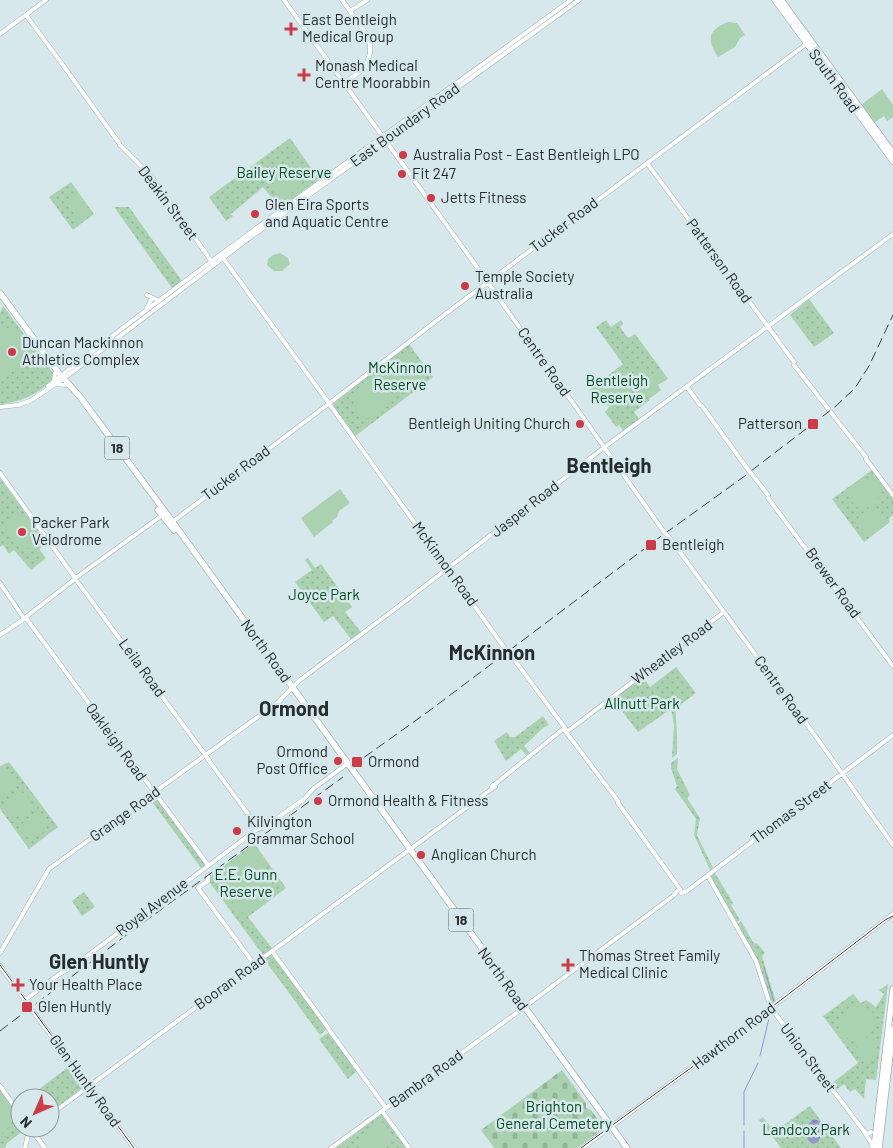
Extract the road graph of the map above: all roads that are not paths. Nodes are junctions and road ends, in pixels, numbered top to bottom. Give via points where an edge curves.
1 (46, 0) edge
2 (284, 0) edge
3 (341, 0) edge
4 (367, 0) edge
5 (571, 0) edge
6 (579, 0) edge
7 (775, 0) edge
8 (781, 0) edge
9 (351, 11) junction
10 (26, 15) junction
11 (535, 32) junction
12 (525, 33) junction
13 (0, 34) edge
14 (806, 40) junction
15 (344, 83) junction
16 (450, 90) junction
17 (393, 129) junction
18 (383, 137) junction
19 (379, 143) junction
20 (886, 148) junction
21 (391, 149) junction
22 (358, 153) junction
23 (365, 154) junction
24 (893, 154) edge
25 (893, 161) edge
26 (647, 163) junction
27 (893, 234) edge
28 (223, 258) junction
29 (215, 261) junction
30 (487, 282) junction
31 (0, 293) edge
32 (147, 295) dead end
33 (151, 300) dead end
34 (4, 301) edge
35 (159, 301) junction
36 (145, 312) junction
37 (768, 328) junction
38 (60, 380) junction
39 (687, 386) junction
40 (329, 404) junction
41 (0, 406) edge
42 (604, 448) junction
43 (0, 473) edge
44 (893, 496) edge
45 (164, 514) junction
46 (170, 523) junction
47 (185, 542) junction
48 (447, 568) junction
49 (77, 579) junction
50 (0, 583) edge
51 (724, 613) junction
52 (24, 618) junction
53 (0, 635) edge
54 (893, 666) edge
55 (286, 680) junction
56 (300, 680) junction
57 (292, 690) junction
58 (565, 730) junction
59 (893, 735) edge
60 (206, 755) junction
61 (345, 765) junction
62 (842, 773) junction
63 (154, 793) junction
64 (261, 829) junction
65 (893, 845) edge
66 (409, 851) junction
67 (205, 866) junction
68 (708, 876) junction
69 (679, 891) junction
70 (893, 914) edge
71 (893, 918) edge
72 (886, 921) junction
73 (271, 952) junction
74 (0, 953) edge
75 (254, 964) junction
76 (0, 966) edge
77 (893, 989) edge
78 (25, 1000) junction
79 (522, 1008) junction
80 (771, 1008) junction
81 (531, 1020) junction
82 (891, 1033) edge
83 (0, 1086) edge
84 (88, 1086) junction
85 (10, 1100) edge
86 (60, 1107) edge
87 (384, 1110) junction
88 (603, 1121) junction
89 (610, 1128) junction
90 (863, 1130) junction
91 (871, 1132) dead end
92 (600, 1134) junction
93 (134, 1148) edge
94 (331, 1148) edge
95 (409, 1148) edge
96 (582, 1148) edge
97 (625, 1148) edge
98 (876, 1148) edge

1 - 10 street
2 - 15 street, Centre Road
3 - 9 street
4 - 9 street
5 - 12 street, East Boundary Road
6 - 11 street, East Boundary Road
7 - 14 highway, South Road
8 - 14 highway, South Road
9 - 15 street via 371,40 366,66
10 - 13 street
10 - 29 street, Deakin Street via 120,143 150,176
11 - 12 street
11 - 16 street, East Boundary Road
12 - 16 street, East Boundary Road
14 - 20 highway, South Road
14 - 26 street, Tucker Road
15 - 18 street, Centre Road
16 - 17 street, East Boundary Road
16 - 17 street, East Boundary Road via 403,126
17 - 18 street, East Boundary Road
18 - 19 street, East Boundary Road
18 - 21 street, Centre Road
18 - 22 street, East Boundary Road
19 - 21 street
19 - 23 street, East Boundary Road
20 - 24 highway, South Road
20 - 25 highway, South Road
21 - 30 street, Centre Road
22 - 23 street
22 - 29 street, East Boundary Road
23 - 28 street, East Boundary Road
26 - 30 street, Tucker Road
26 - 37 street, Patterson Road
27 - 37 street, Jasper Road
28 - 29 street
28 - 40 street, McKinnon Road
29 - 35 street, East Boundary Road
29 - 38 street, East Boundary Road
30 - 40 street, Tucker Road
30 - 42 street, Centre Road
31 - 34 highway, North Road / 18
32 - 35 street
33 - 36 street
34 - 38 highway, North Road / 18
35 - 36 street, East Boundary Road
36 - 38 street, East Boundary Road
37 - 39 street, Jasper Road
37 - 44 street, Patterson Road
38 - 41 street via 28,402
38 - 45 highway, North Road / 18 via 109,439
39 - 42 street, Jasper Road
39 - 54 street, Brewer Road
40 - 46 street, Tucker Road
40 - 48 street, McKinnon Road
42 - 48 street, Jasper Road
42 - 51 street, Centre Road, bridge
43 - 49 street, Leila Road
45 - 46 highway, North Road / 18
45 - 49 street
46 - 47 highway, North Road / 18
47 - 55 highway, North Road / 18
47 - 57 highway, North Road / 18
48 - 56 street, Jasper Road
48 - 58 street, McKinnon Road, bridge
49 - 52 street
49 - 60 street, Leila Road
50 - 52 street, Oakleigh Road
51 - 58 street, Wheatley Road
51 - 62 street, Centre Road
52 - 53 street
52 - 63 street, Oakleigh Road
55 - 56 highway
55 - 57 highway, North Road / 18
56 - 57 street, Jasper Road
57 - 60 street, Grange Road
57 - 61 highway, North Road / 18
58 - 66 street, Wheatley Road
58 - 69 street, McKinnon Road
59 - 62 street, Thomas Street
60 - 63 street, Grange Road
60 - 64 street, Leila Road
61 - 64 street, Royal Avenue
61 - 66 highway, North Road / 18
62 - 65 street, Centre Road
62 - 68 street, Thomas Street
63 - 67 street, Oakleigh Road
63 - 74 street, Grange Road via 48,869
64 - 67 street, Royal Avenue
66 - 73 street, Booran Road
66 - 79 highway, North Road / 18
67 - 75 street, Oakleigh Road via 206,882 198,888
67 - 78 street, Royal Avenue via 71,969
68 - 69 street, Thomas Street via 690,889
68 - 80 street, Union Street via 756,961
69 - 79 street
70 - 72 street, Hawthorn Road
71 - 72 street, Hawthorn Road
72 - 80 street, Hawthorn Road
73 - 75 street, Booran Road
73 - 87 street
75 - 84 street, Booran Road
76 - 78 street, Glen Huntly Road
77 - 82 highway
78 - 84 street, Glen Huntly Road, bridge
79 - 81 highway, North Road / 18
79 - 87 street, Bambra Road
80 - 89 street, Hawthorn Road
80 - 90 street, Union Street
81 - 88 highway, North Road / 18
81 - 89 highway, North Road / 18
82 - 98 highway
83 - 85 street
84 - 86 street, Booran Road
84 - 93 street, Glen Huntly Road
87 - 94 street, Bambra Road
87 - 95 street
88 - 89 highway, North Road / 18
88 - 92 street via 604,1128
89 - 92 street, Hawthorn Road
89 - 97 highway, North Road / 18
90 - 91 street via 867,1134
90 - 98 street, Union Street
92 - 96 street, Hawthorn Road

